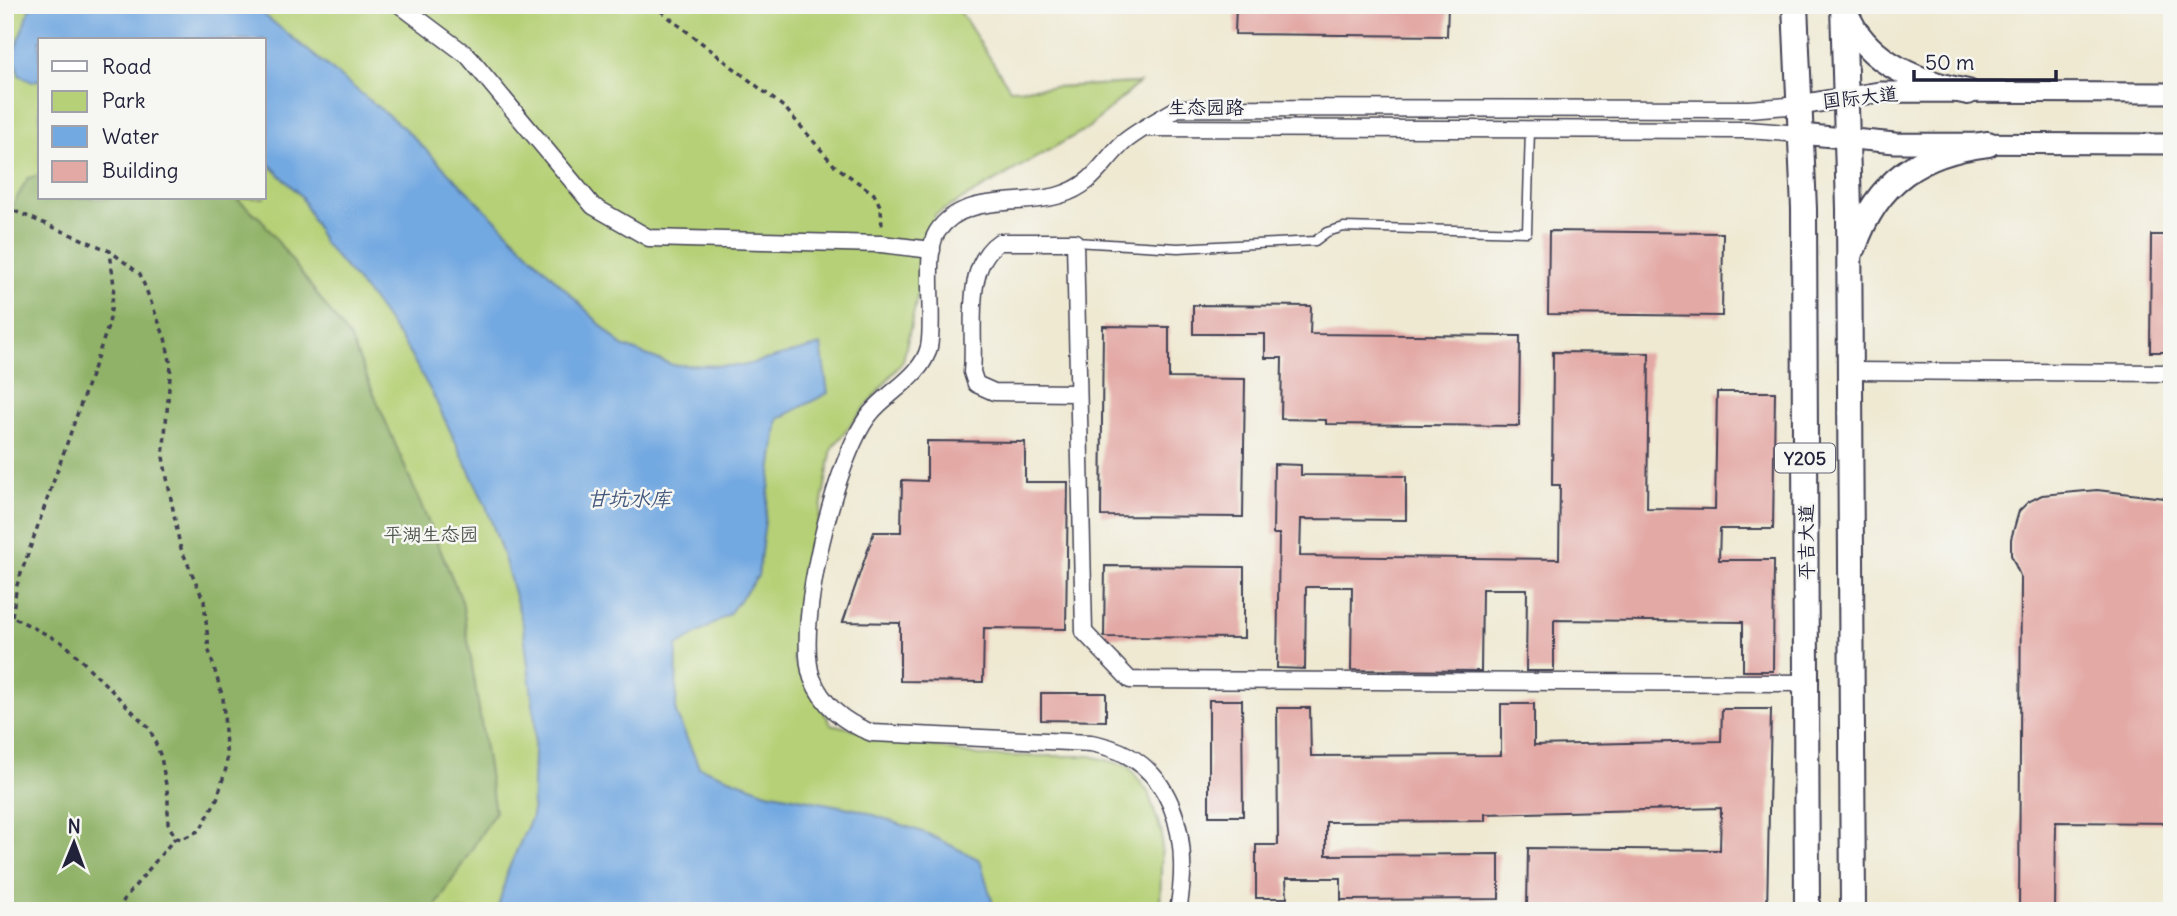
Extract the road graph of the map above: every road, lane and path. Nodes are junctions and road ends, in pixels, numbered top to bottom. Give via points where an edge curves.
1 (400, 5) edge
2 (653, 5) edge
3 (1795, 5) edge
4 (1843, 5) edge
5 (1968, 92) junction
6 (2172, 93) edge
7 (1846, 97) junction
8 (1800, 105) junction
9 (1146, 128) junction
10 (1530, 129) junction
11 (1801, 134) junction
12 (1847, 139) junction
13 (1988, 144) junction
14 (2172, 144) edge
15 (5, 207) edge
16 (1075, 242) junction
17 (881, 244) junction
18 (932, 250) junction
19 (110, 251) junction
20 (1849, 275) junction
21 (1850, 371) junction
22 (2172, 373) edge
23 (1077, 393) junction
24 (5, 613) edge
25 (12, 616) junction
26 (1806, 683) junction
27 (176, 838) junction
28 (118, 911) edge
29 (1178, 911) edge
30 (1807, 911) edge
31 (1853, 911) edge

1 - 17 street via 468,56 593,206 649,238
2 - 17 path via 786,108 834,165 874,194 880,208
3 - 8 main road, 平吉大道 / Y205
4 - 5 main road via 1858,37 1901,72
4 - 7 main road, Y205
5 - 6 street, 国际大道
5 - 7 street, 国际大道 via 1880,92
7 - 8 street, 国际大道
7 - 12 main road, Y205
8 - 9 street, 生态园路 via 1749,110 1178,108
8 - 11 main road, 平吉大道 / Y205
9 - 10 street, 生态园路
9 - 18 street via 1124,143 1083,186 1041,200 977,206 950,219 936,233
10 - 11 street, 生态园路
10 - 16 lane via 1527,232 1344,227 1315,242 1178,248
11 - 12 street, 国际大道
11 - 26 main road, 平吉大道 / Y205
12 - 13 street, 国际大道
12 - 20 main road, Y205
13 - 14 street, 国际大道
13 - 20 main road via 1938,153 1899,177 1860,229
15 - 19 path
16 - 23 street
16 - 23 street via 999,242 990,248 979,264 972,372 976,384 994,392
17 - 18 street
18 - 29 street via 928,349 911,375 870,413 829,502 807,649 811,676 834,711 872,733 1091,743 1135,757 1153,772 1174,812 1181,852
19 - 25 path via 114,287 109,324 17,585
19 - 27 path via 140,274 165,338 171,365 163,457 171,508 180,546 204,601 209,651 223,698 227,765 217,799 200,830
20 - 21 main road, Y205
21 - 22 street
21 - 31 main road, Y205
23 - 26 street via 1084,632 1130,680
24 - 25 path
25 - 27 path via 65,644 150,729 161,757 168,824
26 - 30 main road, 平吉大道 / Y205
27 - 28 path

